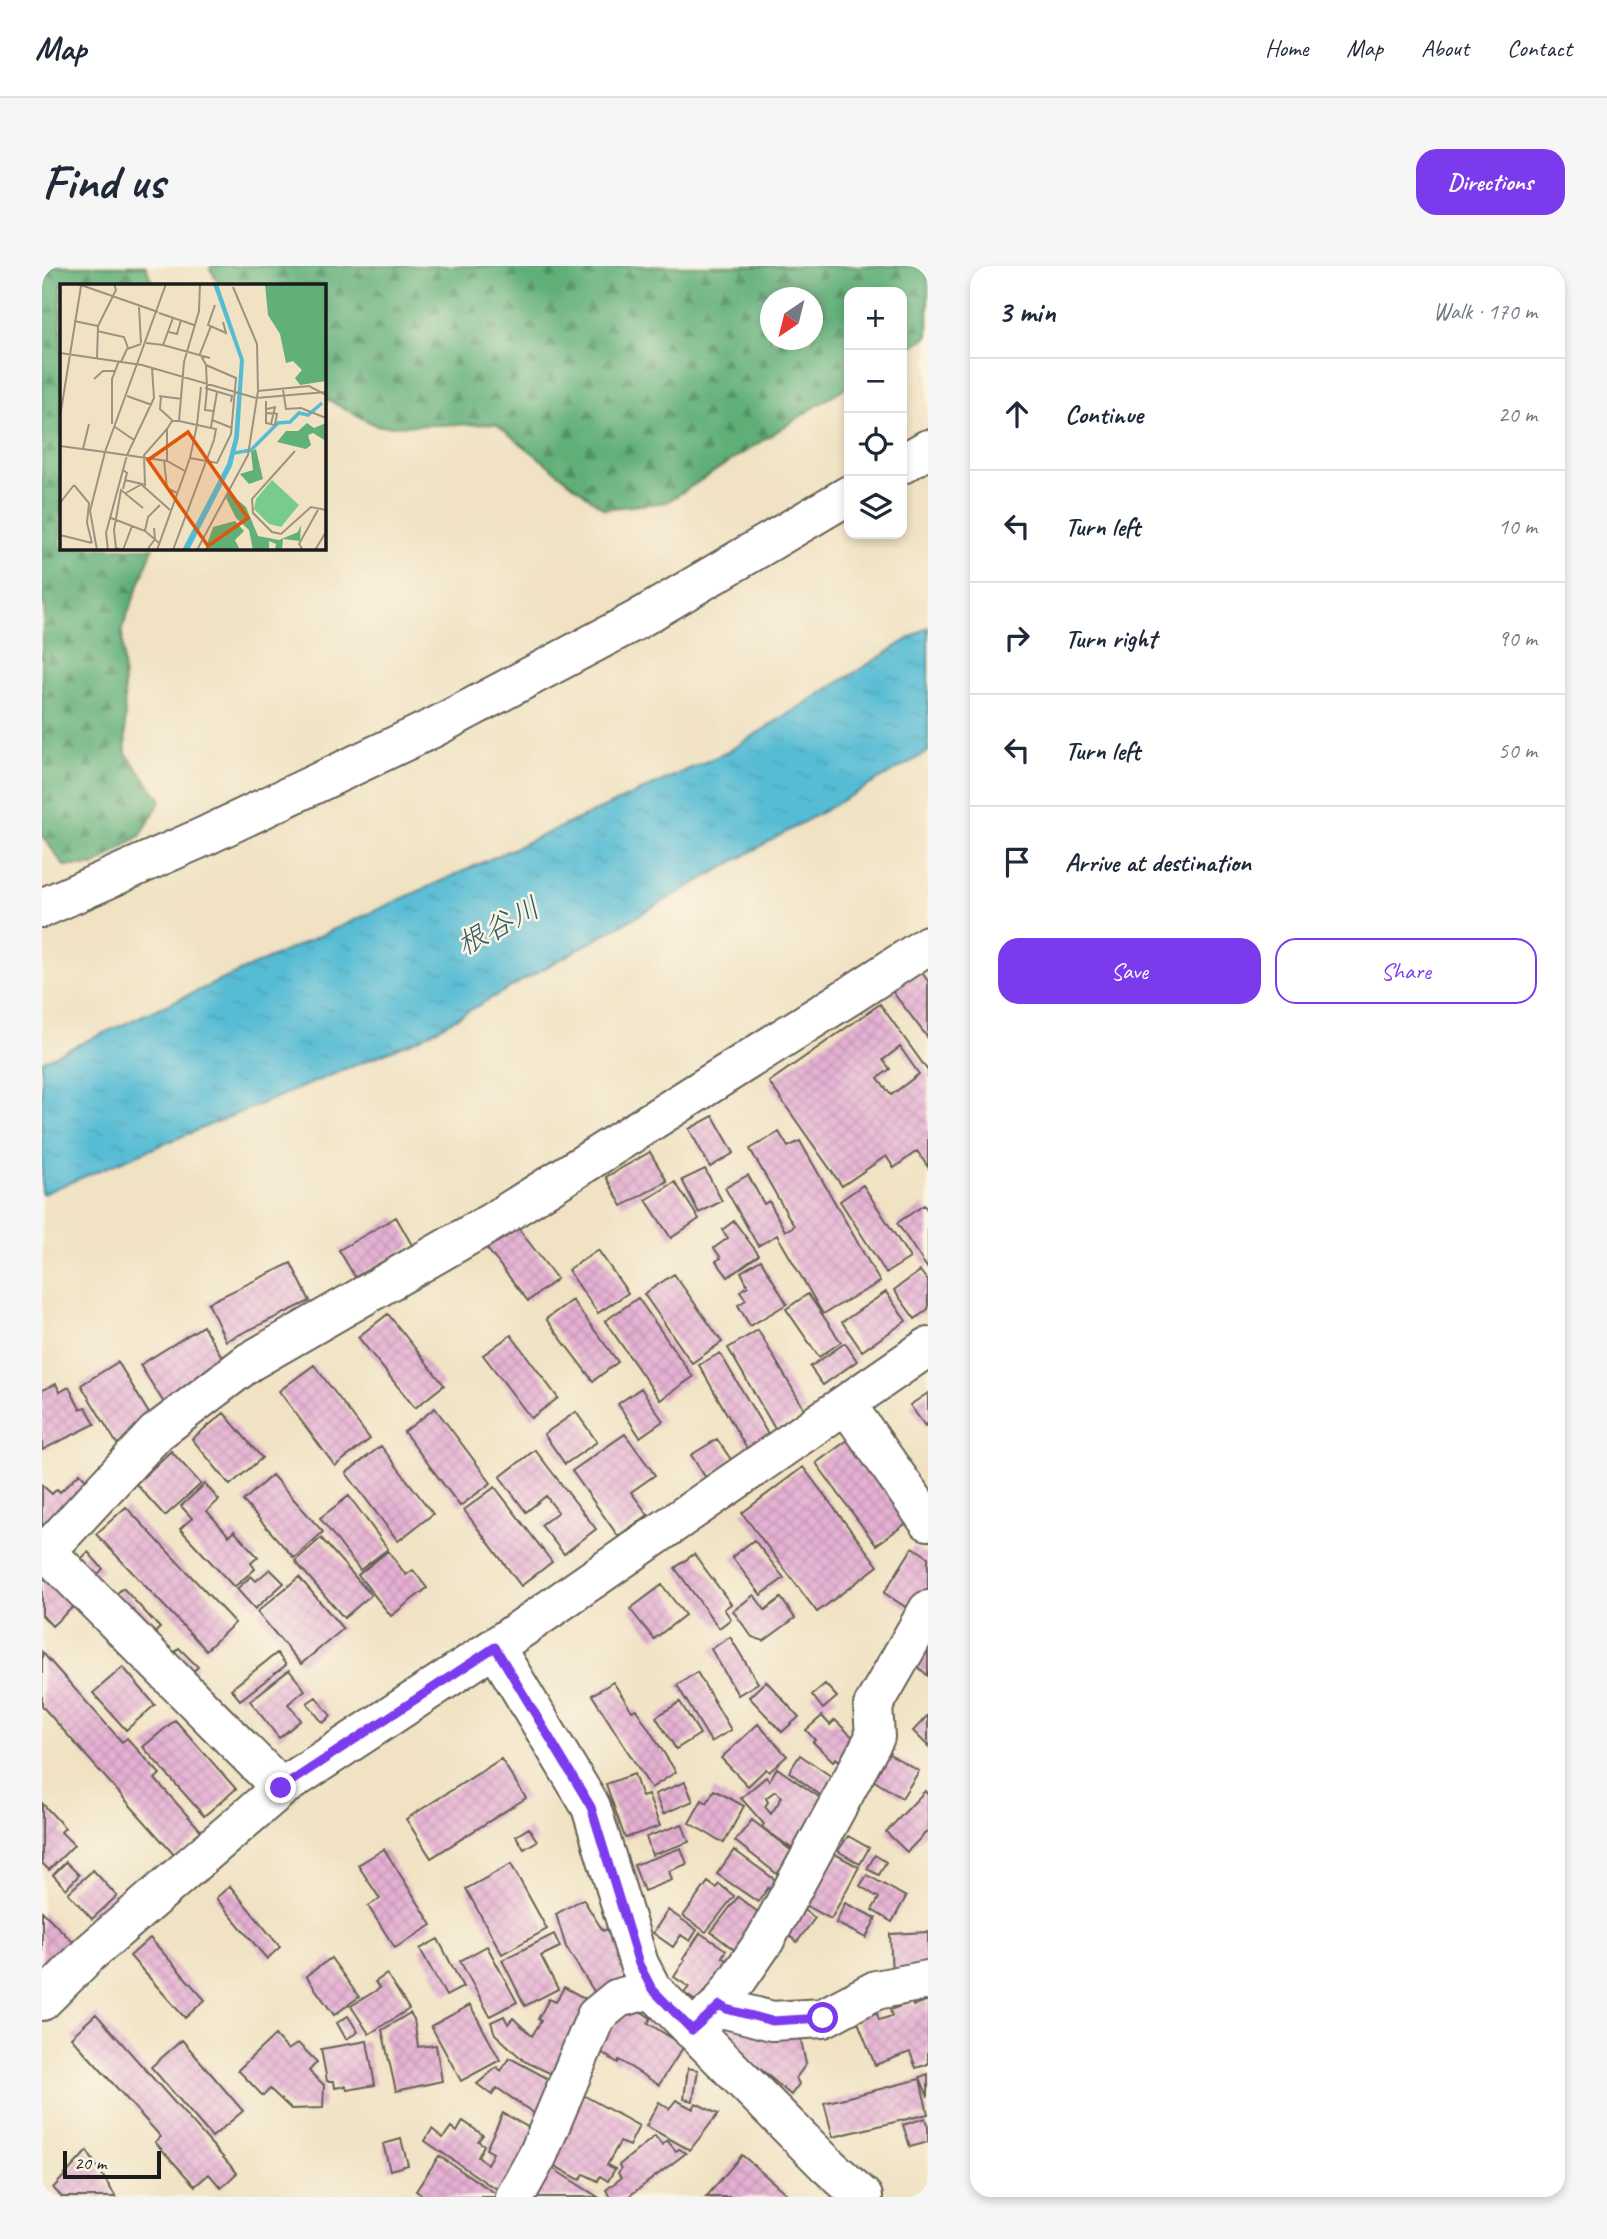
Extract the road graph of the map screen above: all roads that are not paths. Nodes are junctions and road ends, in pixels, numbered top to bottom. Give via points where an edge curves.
1 (928, 449) edge
2 (907, 461) edge
3 (844, 498) edge
4 (42, 908) edge
5 (928, 945) edge
6 (928, 1347) edge
7 (846, 1404) junction
8 (928, 1521) edge
9 (43, 1551) edge
10 (928, 1610) edge
11 (495, 1647) junction
12 (281, 1788) junction
13 (928, 1980) edge
14 (652, 1989) junction
15 (42, 2001) edge
16 (720, 2005) junction
17 (692, 2030) junction
18 (515, 2197) edge
19 (863, 2197) edge

1 - 2 street
3 - 4 street via 635,621 435,727
5 - 9 street via 492,1222 248,1362 156,1433
6 - 7 street
7 - 8 street
7 - 11 street
9 - 12 street
10 - 16 street via 873,1706 874,1737 765,1940
11 - 12 street
11 - 14 street via 591,1807 639,1964
12 - 15 street via 91,1952
13 - 16 street via 876,1990 823,2018 772,2021
14 - 17 street
14 - 18 street via 618,1998 596,2016 538,2155
16 - 17 street
17 - 19 street

